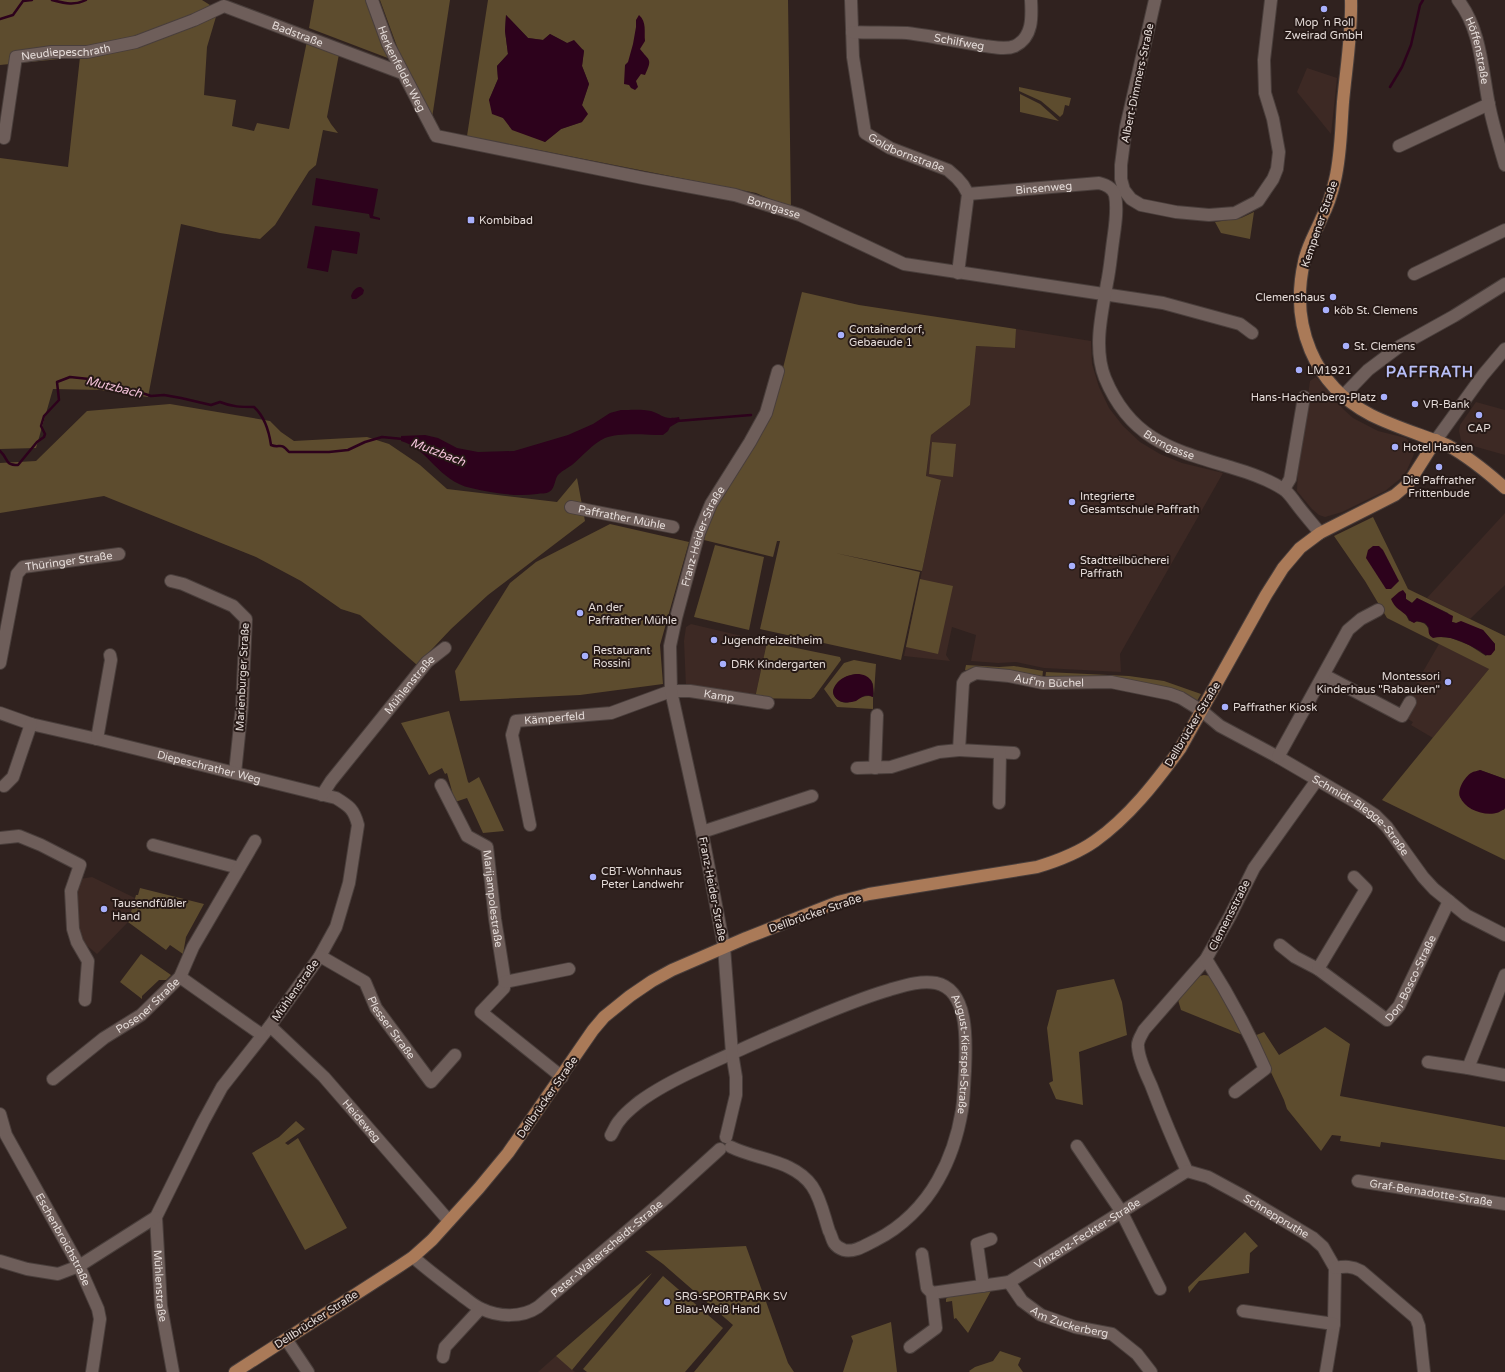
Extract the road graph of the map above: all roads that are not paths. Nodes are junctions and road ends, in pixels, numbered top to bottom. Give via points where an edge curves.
1 (372, 0) edge
2 (851, 0) edge
3 (1031, 0) edge
4 (1155, 0) edge
5 (1271, 0) edge
6 (1351, 0) edge
7 (1458, 0) edge
8 (194, 20) joint
9 (852, 32) junction
10 (402, 73) junction
11 (1489, 104) junction
12 (436, 136) joint
13 (4, 138) dead end
14 (1399, 146) dead end
15 (1505, 165) edge
16 (1119, 192) junction
17 (968, 194) junction
18 (1505, 230) edge
19 (958, 273) junction
20 (1414, 274) dead end
21 (1505, 284) edge
22 (1104, 295) junction
23 (1252, 333) dead end
24 (1505, 349) edge
25 (778, 371) dead end
26 (1343, 396) junction
27 (1304, 397) dead end
28 (1436, 440) junction
29 (1505, 488) edge
30 (1284, 489) junction
31 (571, 507) dead end
32 (673, 527) dead end
33 (1320, 533) junction
34 (119, 554) dead end
35 (170, 581) dead end
36 (1378, 610) dead end
37 (445, 648) dead end
38 (110, 655) dead end
39 (0, 663) edge
40 (1324, 675) junction
41 (671, 691) junction
42 (1410, 702) dead end
43 (768, 703) dead end
44 (1202, 711) junction
45 (0, 713) edge
46 (877, 715) dead end
47 (31, 724) junction
48 (97, 739) junction
49 (959, 750) junction
50 (1000, 753) junction
51 (1014, 753) dead end
52 (1278, 757) junction
53 (857, 768) dead end
54 (876, 768) junction
55 (235, 772) junction
56 (1317, 780) junction
57 (441, 785) dead end
58 (4, 786) dead end
59 (322, 795) junction
60 (812, 796) dead end
61 (999, 803) dead end
62 (530, 825) dead end
63 (702, 832) junction
64 (0, 838) edge
65 (255, 841) dead end
66 (153, 845) dead end
67 (239, 868) junction
68 (1354, 877) dead end
69 (1449, 901) junction
70 (1505, 935) edge
71 (1280, 945) dead end
72 (724, 947) junction
73 (320, 956) junction
74 (1206, 959) junction
75 (569, 969) dead end
76 (1318, 969) junction
77 (1505, 975) edge
78 (180, 977) junction
79 (505, 982) junction
80 (85, 1000) dead end
81 (266, 1031) junction
82 (732, 1052) junction
83 (455, 1054) dead end
84 (1428, 1062) dead end
85 (1468, 1068) junction
86 (1505, 1075) edge
87 (562, 1077) junction
88 (53, 1079) dead end
89 (1235, 1092) dead end
90 (0, 1114) edge
91 (611, 1135) dead end
92 (726, 1144) junction
93 (1077, 1146) dead end
94 (1187, 1171) junction
95 (1358, 1180) dead end
96 (1505, 1204) edge
97 (1121, 1211) junction
98 (156, 1217) junction
99 (449, 1221) junction
100 (991, 1239) dead end
101 (922, 1254) dead end
102 (413, 1257) junction
103 (0, 1261) edge
104 (79, 1266) junction
105 (1335, 1268) junction
106 (1009, 1282) junction
107 (983, 1286) junction
108 (1160, 1289) dead end
109 (932, 1293) junction
110 (480, 1309) junction
111 (1243, 1311) dead end
112 (1334, 1324) junction
113 (286, 1339) junction
114 (910, 1347) dead end
115 (443, 1357) dead end
116 (92, 1372) edge
117 (173, 1372) edge
118 (235, 1372) edge
119 (308, 1372) edge
120 (1151, 1372) edge
121 (1326, 1372) edge
122 (1424, 1372) edge

1 - 10 street, Herkenfelder Weg
2 - 9 street, Goldbornstraße
3 - 9 street, Schilfweg via 1032,18 1028,34 1016,46 1010,48 905,33
4 - 16 street, Albert-Dimmers-Straße via 1126,127
5 - 16 street, Binsenweg via 1264,60 1265,93 1279,152 1273,179 1258,201 1235,213 1209,215 1141,205
6 - 26 main road, Kempener Straße via 1335,179 1304,261 1300,311 1302,328 1322,372
7 - 11 street, Höffenstraße via 1478,43
8 - 10 street, Badstraße via 224,6
8 - 13 street, Neudiepeschrath via 136,42 87,52 52,52 16,57
9 - 17 street, Goldbornstraße via 853,57 865,133 890,148 948,170
10 - 12 street, Herkenfelder Weg
11 - 14 street
11 - 15 street, Höffenstraße
12 - 19 street, Borngasse via 735,195 800,215 904,264
16 - 17 street, Binsenweg via 1099,183
16 - 22 street, Albert-Dimmers-Straße
17 - 19 street
18 - 20 street
19 - 22 street, Borngasse
21 - 26 street via 1400,346 1368,370
22 - 23 street, Borngasse via 1119,295 1163,303 1240,324
22 - 30 street, Borngasse via 1099,352 1105,377 1126,415 1153,439 1179,452 1257,476
24 - 28 street
25 - 41 street, Franz-Heider-Straße via 766,413 711,504 699,533 670,646
26 - 28 main road, Kempener Straße via 1370,414
27 - 30 street via 1290,478
28 - 29 main road, Kempener Straße via 1479,465
28 - 33 main road, Dellbrücker Straße via 1408,484 1395,495
30 - 33 street, Borngasse
31 - 32 street, Paffrather Mühle
33 - 44 main road, Dellbrücker Straße via 1300,548 1282,568
34 - 39 street, Thüringer Straße via 23,568 17,574
35 - 55 street, Marienburger Straße via 183,584 233,606 246,619 242,706
36 - 40 street via 1348,630
37 - 59 street, Mühlenstraße via 428,662
38 - 48 street
40 - 42 street via 1402,716
40 - 52 street
41 - 43 street, Kamp via 690,691
41 - 62 street, Kämperfeld via 611,713 516,721 512,735
41 - 63 street, Franz-Heider-Straße
44 - 49 street, Auf'm Büchel via 1170,694 1111,682 1043,684 1009,676 976,673 966,678 963,683
44 - 52 street, Schmidt-Blegge-Straße via 1220,726
44 - 72 main road, Dellbrücker Straße via 1176,754 1135,804 1095,841 1076,852 1037,867 875,893 838,902
45 - 47 street, Diepeschrather Weg
46 - 54 street
47 - 48 street, Diepeschrather Weg
47 - 58 street via 13,777
48 - 55 street, Diepeschrather Weg
49 - 50 street
49 - 54 street via 939,752 891,767
50 - 51 street
50 - 61 street
52 - 56 street, Schmidt-Blegge-Straße
53 - 54 street
55 - 59 street, Diepeschrather Weg
56 - 69 street, Schmidt-Blegge-Straße via 1375,815 1387,827 1423,877
56 - 74 street, Clemensstraße via 1254,868
57 - 79 street, Marijampolestraße via 467,836 487,847
59 - 73 street, Mühlenstraße via 336,798 350,806 358,825 349,883 336,927
60 - 63 street, Franz-Heider-Straße
63 - 72 street, Franz-Heider-Straße
64 - 80 street via 19,836 80,865 71,891 73,928 77,942 88,961
65 - 67 street
66 - 67 street
67 - 78 street via 193,947
68 - 76 street via 1366,889
69 - 70 street, Schmidt-Blegge-Straße via 1466,915
69 - 76 street, Don-Bosco-Straße via 1399,1006 1386,1020
71 - 76 street, Don-Bosco-Straße via 1295,957
72 - 82 street
72 - 87 main road, Dellbrücker Straße via 672,970 630,996 604,1017 593,1030
73 - 81 street, Mühlenstraße
73 - 83 street, Plesser Straße via 365,982 376,1008 431,1082
74 - 89 street via 1230,997 1265,1069
74 - 94 street, Clemensstraße via 1144,1030 1138,1046 1145,1072
75 - 79 street
77 - 85 street
78 - 81 street, Posener Straße
78 - 88 street, Posener Straße via 142,1014 104,1038
79 - 87 street via 504,988 481,1012
81 - 98 street, Mühlenstraße via 222,1087
81 - 99 street, Heideweg via 324,1077
82 - 91 street via 656,1090 620,1119
82 - 92 street via 736,1095
82 - 92 street, August-Kierspel-Straße via 862,999 903,986 930,983 946,988 957,999 963,1020 966,1047 962,1111 955,1141 939,1179 926,1198 905,1220 887,1234 860,1248 841,1250 834,1243 818,1197 812,1186 799,1173
84 - 85 street
85 - 86 street
87 - 99 main road, Dellbrücker Straße via 508,1153
90 - 104 street, Eschenbroichstraße via 6,1135
92 - 110 street, Peter-Walterscheidt-Straße via 536,1308 514,1315 501,1315
93 - 97 street
94 - 97 street, Vinzenz-Feckter-Straße
94 - 105 street, Schneppruthe via 1226,1186 1313,1238 1323,1247
95 - 96 street, Graf-Bernadotte-Straße
97 - 106 street, Vinzenz-Feckter-Straße
97 - 108 street
98 - 104 street
98 - 117 street, Mühlenstraße via 161,1306
99 - 102 main road, Dellbrücker Straße
100 - 107 street via 977,1244
101 - 109 street via 927,1288
102 - 110 street, Peter-Walterscheidt-Straße
102 - 113 main road, Dellbrücker Straße
103 - 104 street via 58,1274
104 - 116 street, Eschenbroichstraße via 100,1319
105 - 112 street
105 - 122 street via 1354,1267 1361,1271 1416,1318 1420,1326
106 - 107 street, Vinzenz-Feckter-Straße
106 - 120 street, Am Zuckerberg via 1022,1301 1041,1315 1075,1327 1112,1334 1137,1354
107 - 109 street, Vinzenz-Feckter-Straße
109 - 114 street via 936,1328
110 - 115 street via 445,1348
111 - 112 street
112 - 121 street
113 - 118 main road, Dellbrücker Straße
113 - 119 street

